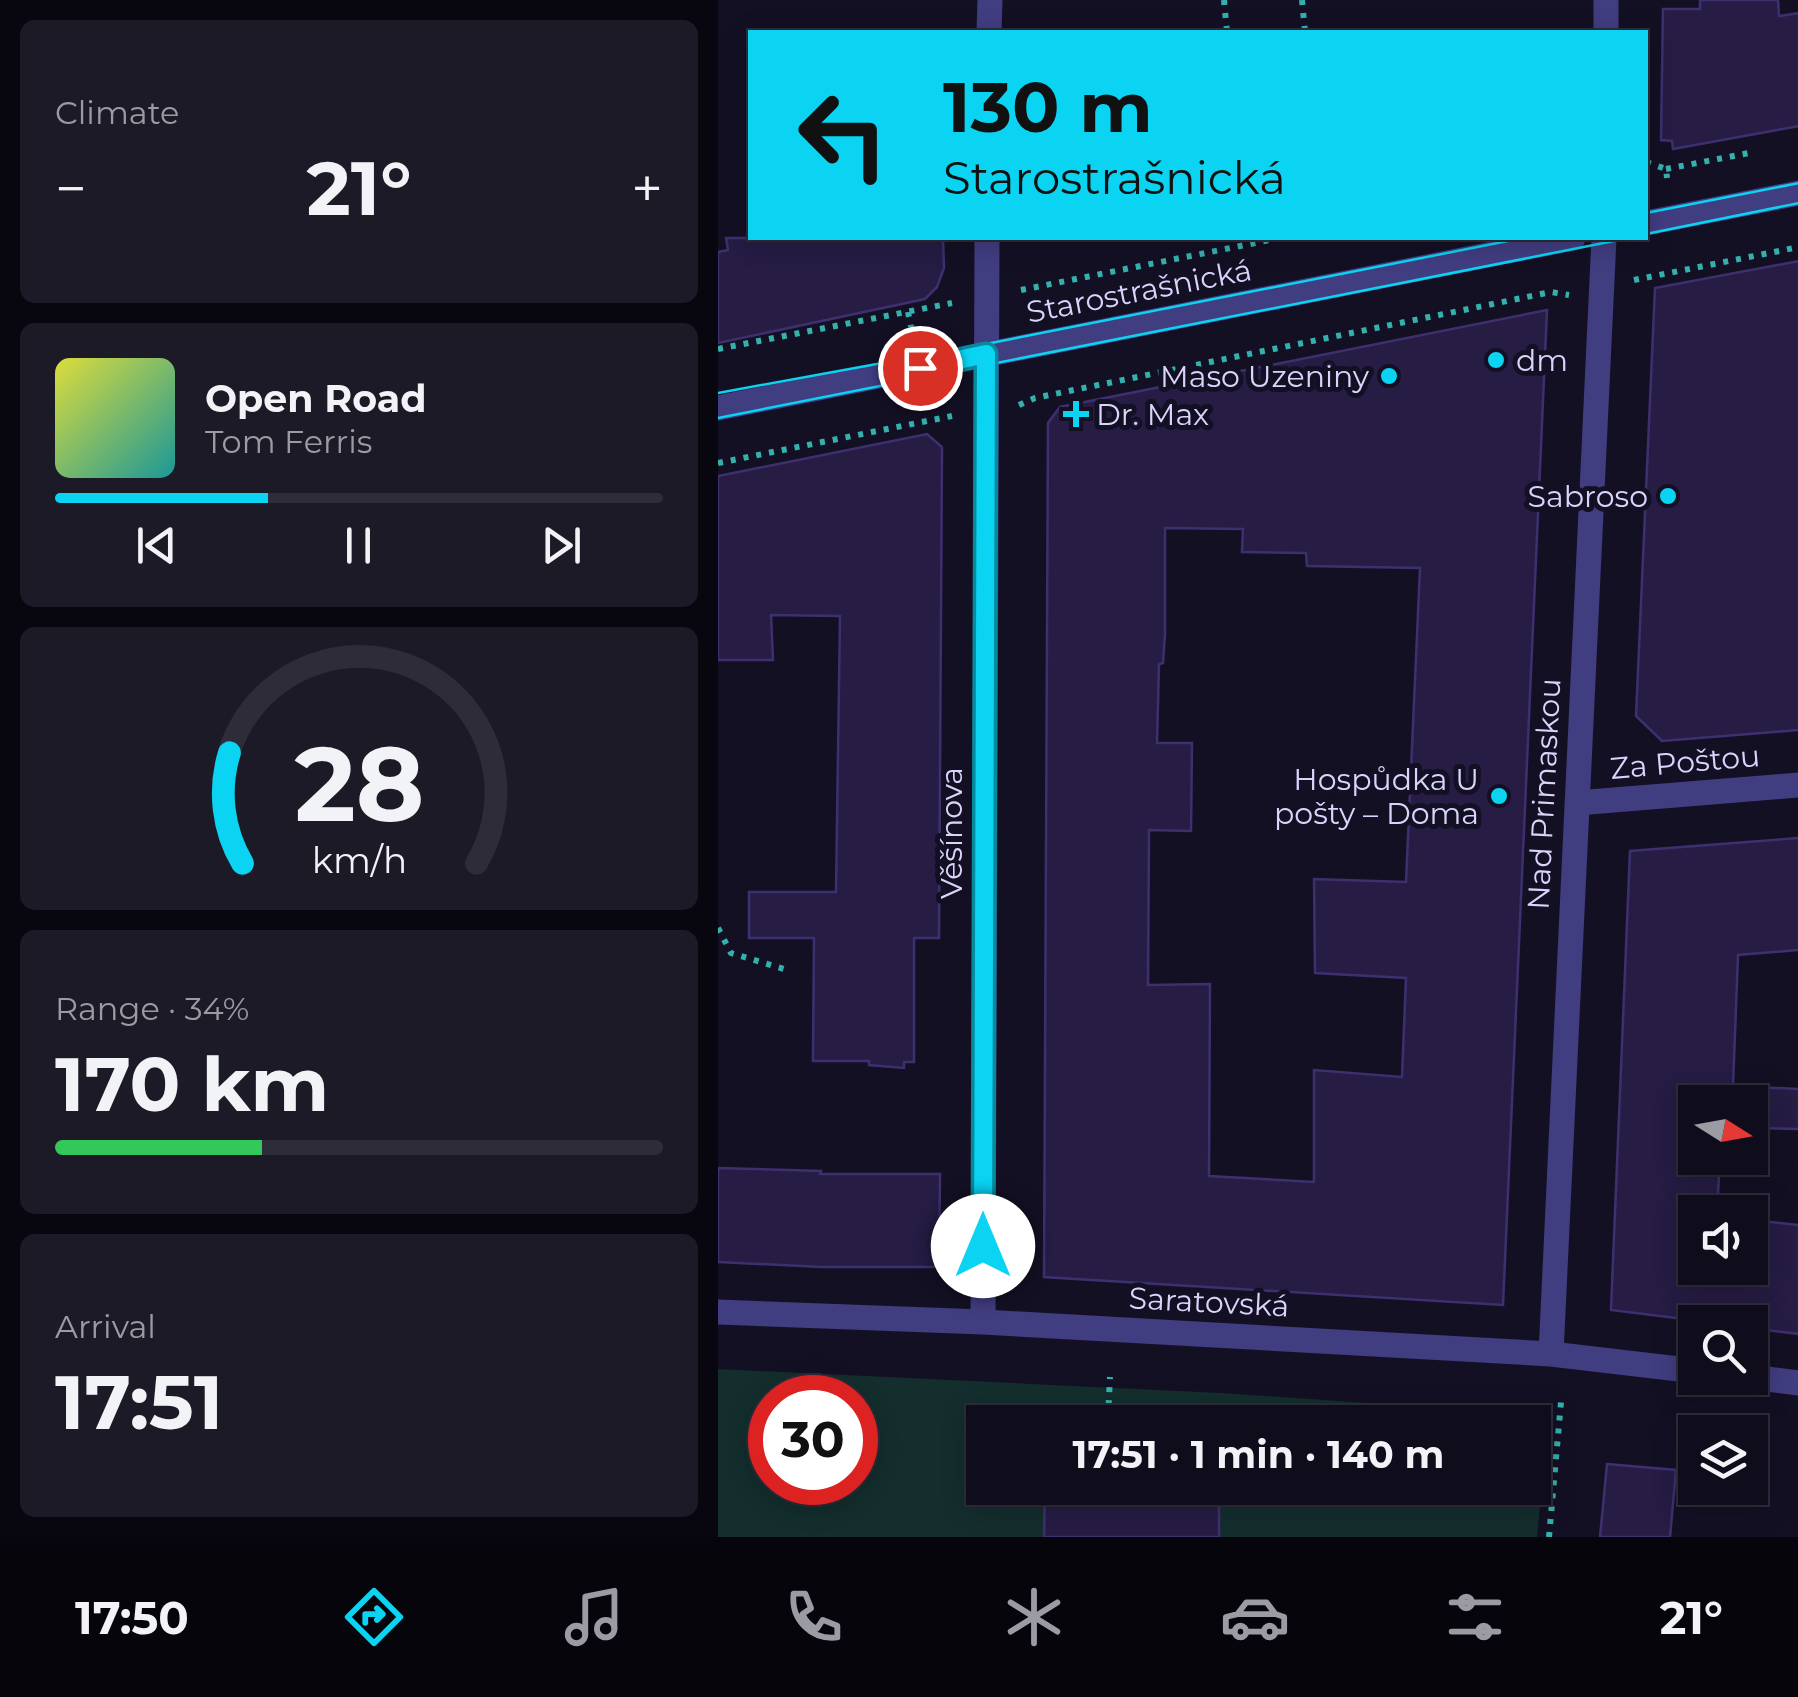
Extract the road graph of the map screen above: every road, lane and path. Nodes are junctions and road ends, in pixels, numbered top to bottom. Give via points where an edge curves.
1 (990, 0) edge
2 (1224, 0) edge
3 (1302, 0) edge
4 (1606, 0) edge
5 (989, 30) edge
6 (1227, 30) edge
7 (1305, 30) edge
8 (1606, 30) edge
9 (1749, 154) dead end
10 (1648, 163) edge
11 (1798, 193) edge
12 (1648, 223) edge
13 (987, 240) edge
14 (1270, 240) edge
15 (1562, 240) edge
16 (1604, 240) edge
17 (1798, 246) edge
18 (1680, 256) dead end
19 (1683, 269) junction
20 (1624, 285) dead end
21 (1015, 291) dead end
22 (1571, 296) dead end
23 (958, 302) dead end
24 (908, 312) junction
25 (911, 327) dead end
26 (986, 349) junction
27 (718, 350) edge
28 (928, 406) dead end
29 (1018, 406) dead end
30 (718, 408) edge
31 (968, 414) dead end
32 (932, 420) junction
33 (718, 464) edge
34 (1798, 785) edge
35 (1576, 803) junction
36 (718, 928) edge
37 (784, 969) dead end
38 (718, 1312) edge
39 (983, 1322) junction
40 (1551, 1354) junction
41 (1678, 1369) edge
42 (1110, 1377) dead end
43 (1768, 1379) edge
44 (1798, 1383) edge
45 (1562, 1402) dead end
46 (1109, 1405) edge
47 (1549, 1537) edge

1 - 5 street
2 - 6 path
3 - 7 path
4 - 8 street
9 - 10 path via 1666,173
11 - 12 street
13 - 26 street, Věšínova
14 - 21 path
15 - 26 street, Starostrašnická
16 - 35 street, Nad Primaskou
17 - 19 path
18 - 19 path
19 - 20 path
22 - 29 path via 1551,292
23 - 24 path
24 - 25 path
24 - 27 path
26 - 30 street, Starostrašnická
26 - 39 street, Věšínova
28 - 32 path
31 - 32 path
32 - 33 path
34 - 35 street, Za Poštou
35 - 40 street, Nad Primaskou
36 - 37 path via 731,953
38 - 39 street, Saratovská
39 - 40 street, Saratovská
40 - 41 street, Saratovská
42 - 46 path
43 - 44 street
45 - 47 path

